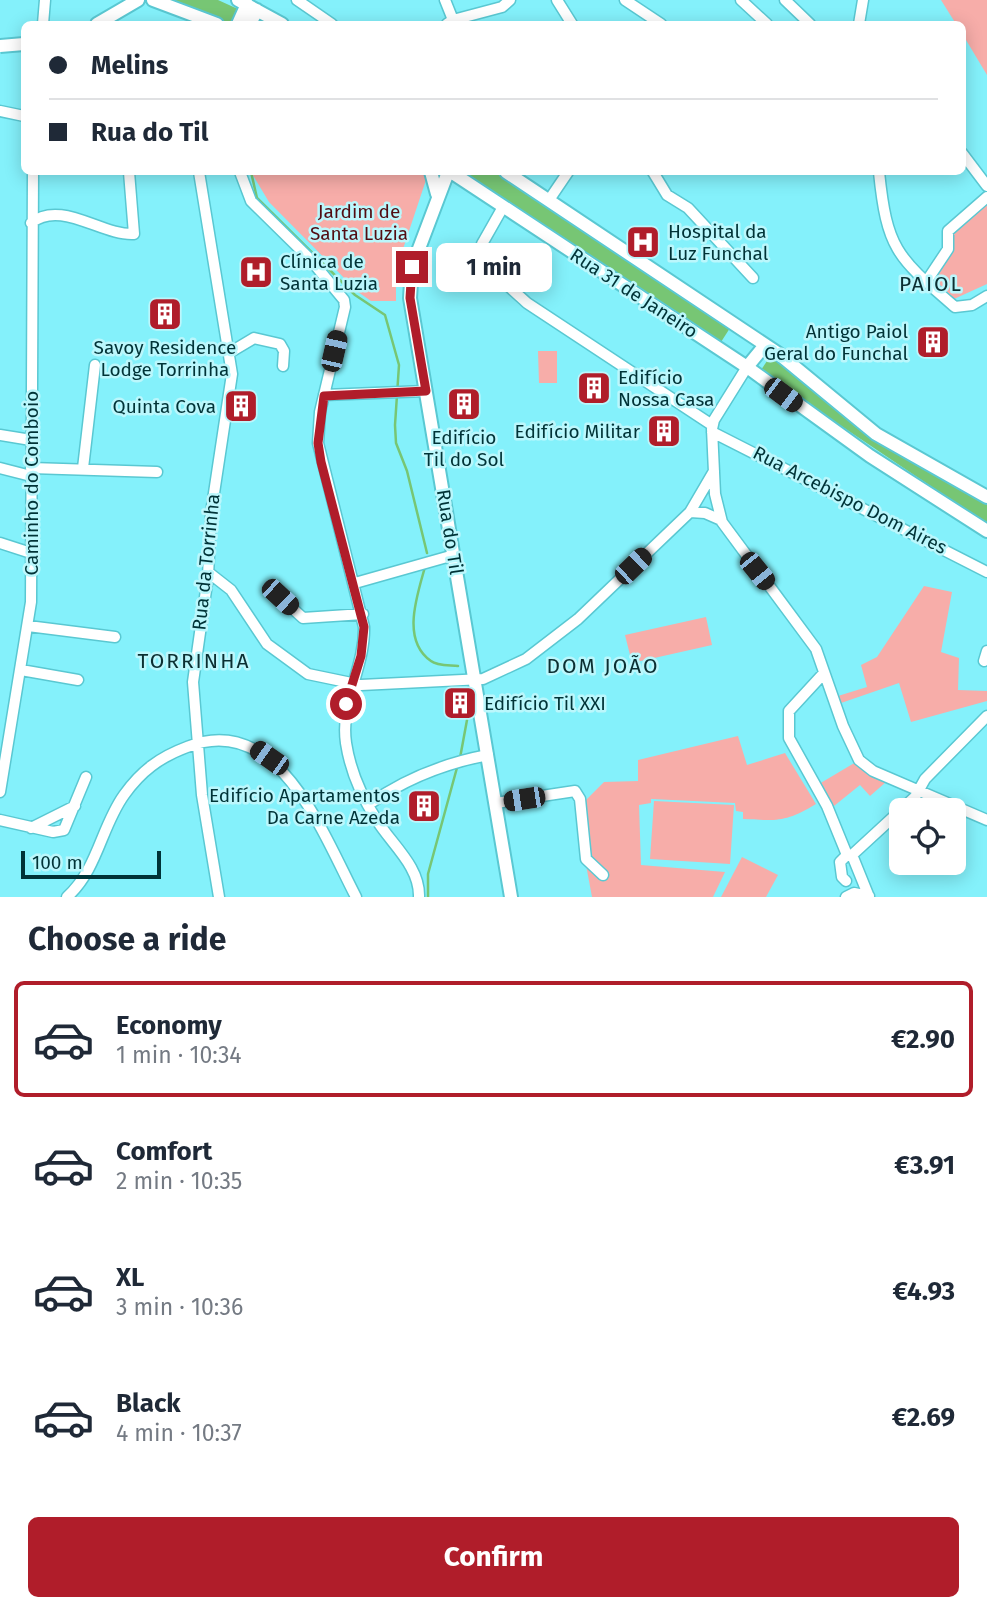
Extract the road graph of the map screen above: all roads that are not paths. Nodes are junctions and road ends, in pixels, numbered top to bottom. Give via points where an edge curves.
1 (45, 0) edge
2 (138, 0) edge
3 (153, 0) edge
4 (297, 0) edge
5 (445, 0) edge
6 (510, 0) edge
7 (557, 0) edge
8 (625, 0) edge
9 (741, 0) edge
10 (785, 0) edge
11 (863, 0) edge
12 (249, 9) edge
13 (196, 16) junction
14 (477, 19) edge
15 (43, 21) edge
16 (102, 21) edge
17 (189, 21) edge
18 (210, 21) edge
19 (275, 21) edge
20 (328, 21) edge
21 (450, 21) edge
22 (459, 21) edge
23 (570, 21) edge
24 (657, 21) edge
25 (764, 21) edge
26 (807, 21) edge
27 (860, 21) edge
28 (21, 44) edge
29 (0, 45) edge
30 (0, 111) edge
31 (21, 115) edge
32 (966, 158) edge
33 (33, 175) edge
34 (129, 175) edge
35 (199, 175) edge
36 (241, 175) edge
37 (432, 175) edge
38 (448, 175) edge
39 (455, 175) edge
40 (511, 175) edge
41 (566, 175) edge
42 (655, 175) edge
43 (879, 175) edge
44 (987, 186) edge
45 (437, 195) junction
46 (987, 197) edge
47 (549, 200) junction
48 (503, 207) junction
49 (31, 223) junction
50 (753, 278) dead end
51 (926, 282) junction
52 (987, 296) edge
53 (765, 345) junction
54 (229, 355) junction
55 (95, 365) dead end
56 (283, 366) dead end
57 (747, 368) junction
58 (426, 391) junction
59 (324, 396) junction
60 (712, 429) junction
61 (0, 435) edge
62 (31, 440) junction
63 (0, 468) edge
64 (83, 468) junction
65 (714, 471) junction
66 (31, 472) junction
67 (157, 472) dead end
68 (700, 492) junction
69 (716, 497) junction
70 (987, 497) edge
71 (694, 512) junction
72 (721, 520) junction
73 (987, 531) edge
74 (0, 543) edge
75 (31, 553) junction
76 (454, 555) junction
77 (208, 572) junction
78 (987, 572) edge
79 (355, 583) junction
80 (280, 597) dead end
81 (363, 614) junction
82 (28, 626) junction
83 (115, 636) dead end
84 (21, 670) junction
85 (824, 673) junction
86 (78, 680) dead end
87 (475, 680) junction
88 (354, 684) junction
89 (987, 716) edge
90 (196, 743) junction
91 (488, 755) junction
92 (86, 777) dead end
93 (919, 790) junction
94 (0, 792) edge
95 (496, 803) junction
96 (368, 805) junction
97 (75, 806) junction
98 (0, 820) edge
99 (987, 820) edge
100 (31, 828) junction
101 (849, 855) junction
102 (603, 875) dead end
103 (860, 875) junction
104 (846, 881) junction
105 (67, 897) edge
106 (219, 897) edge
107 (356, 897) edge
108 (419, 897) edge
109 (512, 897) edge
110 (845, 897) edge
111 (869, 897) edge

1 - 15 street
2 - 16 main road
3 - 13 main road
4 - 20 street
5 - 21 street
6 - 14 street
7 - 23 street
8 - 24 street
9 - 25 street
10 - 26 street
11 - 27 street
12 - 19 main road
13 - 17 main road
13 - 18 main road
14 - 22 street
28 - 29 main road, bridge
30 - 31 street
32 - 44 street
33 - 49 street, Caminho do Comboio
34 - 49 street via 134,234 59,215
35 - 54 street, Rua da Torrinha
36 - 59 street via 251,201 344,300
37 - 45 main road
38 - 45 main road, Rua do Til
39 - 48 main road, Rua 31 de Janeiro
40 - 47 main road
41 - 47 street
42 - 50 street via 667,195 688,208
43 - 51 street via 883,209 897,253
45 - 58 main road, Rua do Til via 410,279
46 - 51 street via 948,231 948,249
47 - 53 main road
48 - 57 main road, Rua 31 de Janeiro
48 - 60 street, Rua Arcebispo Dom Aires via 482,244 501,278 527,303
49 - 62 street, Caminho do Comboio
51 - 52 street via 955,307 972,305
53 - 57 main road
53 - 70 main road via 876,433
54 - 56 street via 254,338 276,343 284,351
54 - 77 street, Rua da Torrinha via 232,374 211,513
55 - 64 street
57 - 60 street
57 - 73 main road, Rua 31 de Janeiro via 870,456
58 - 59 street
58 - 76 main road, Rua do Til
59 - 79 street via 319,422 321,462
60 - 65 street
60 - 78 street, Rua Arcebispo Dom Aires
61 - 62 street
62 - 66 street, Caminho do Comboio
63 - 66 street
64 - 66 street
64 - 67 street
65 - 68 street
65 - 69 street
66 - 75 street, Caminho do Comboio
68 - 69 street
68 - 71 street
69 - 71 street
69 - 72 street
71 - 72 street
71 - 87 street via 568,627 509,669
72 - 85 street via 816,649
74 - 75 street
75 - 82 street, Caminho do Comboio
76 - 79 street
76 - 87 main road, Rua do Til
77 - 88 street via 231,590 253,626 281,657 308,674
77 - 90 street, Rua da Torrinha via 192,682
79 - 81 street
80 - 81 street via 303,618
81 - 88 street via 364,640
82 - 83 street
82 - 84 street, Caminho do Comboio
84 - 86 street
84 - 94 street, Caminho do Comboio
85 - 93 street via 859,760 873,771
85 - 101 street via 791,709 789,738
87 - 88 street
87 - 91 main road, Rua do Til
88 - 96 street via 345,712 346,743
89 - 93 street
90 - 105 street via 154,762 137,778 122,797 89,871
90 - 106 street, Rua da Torrinha
90 - 107 street via 212,739 240,743 269,758 304,800
91 - 95 main road, Rua do Til
91 - 96 street via 388,790
92 - 97 street
93 - 99 street
93 - 101 street
95 - 102 street via 575,791 580,799 586,859
95 - 109 main road, Rua do Til
96 - 108 street via 419,881
97 - 100 street
97 - 100 street via 64,830
98 - 100 street
101 - 103 street
101 - 104 street via 840,862
103 - 104 street
103 - 111 street
104 - 110 street
110 - 111 street via 854,893

